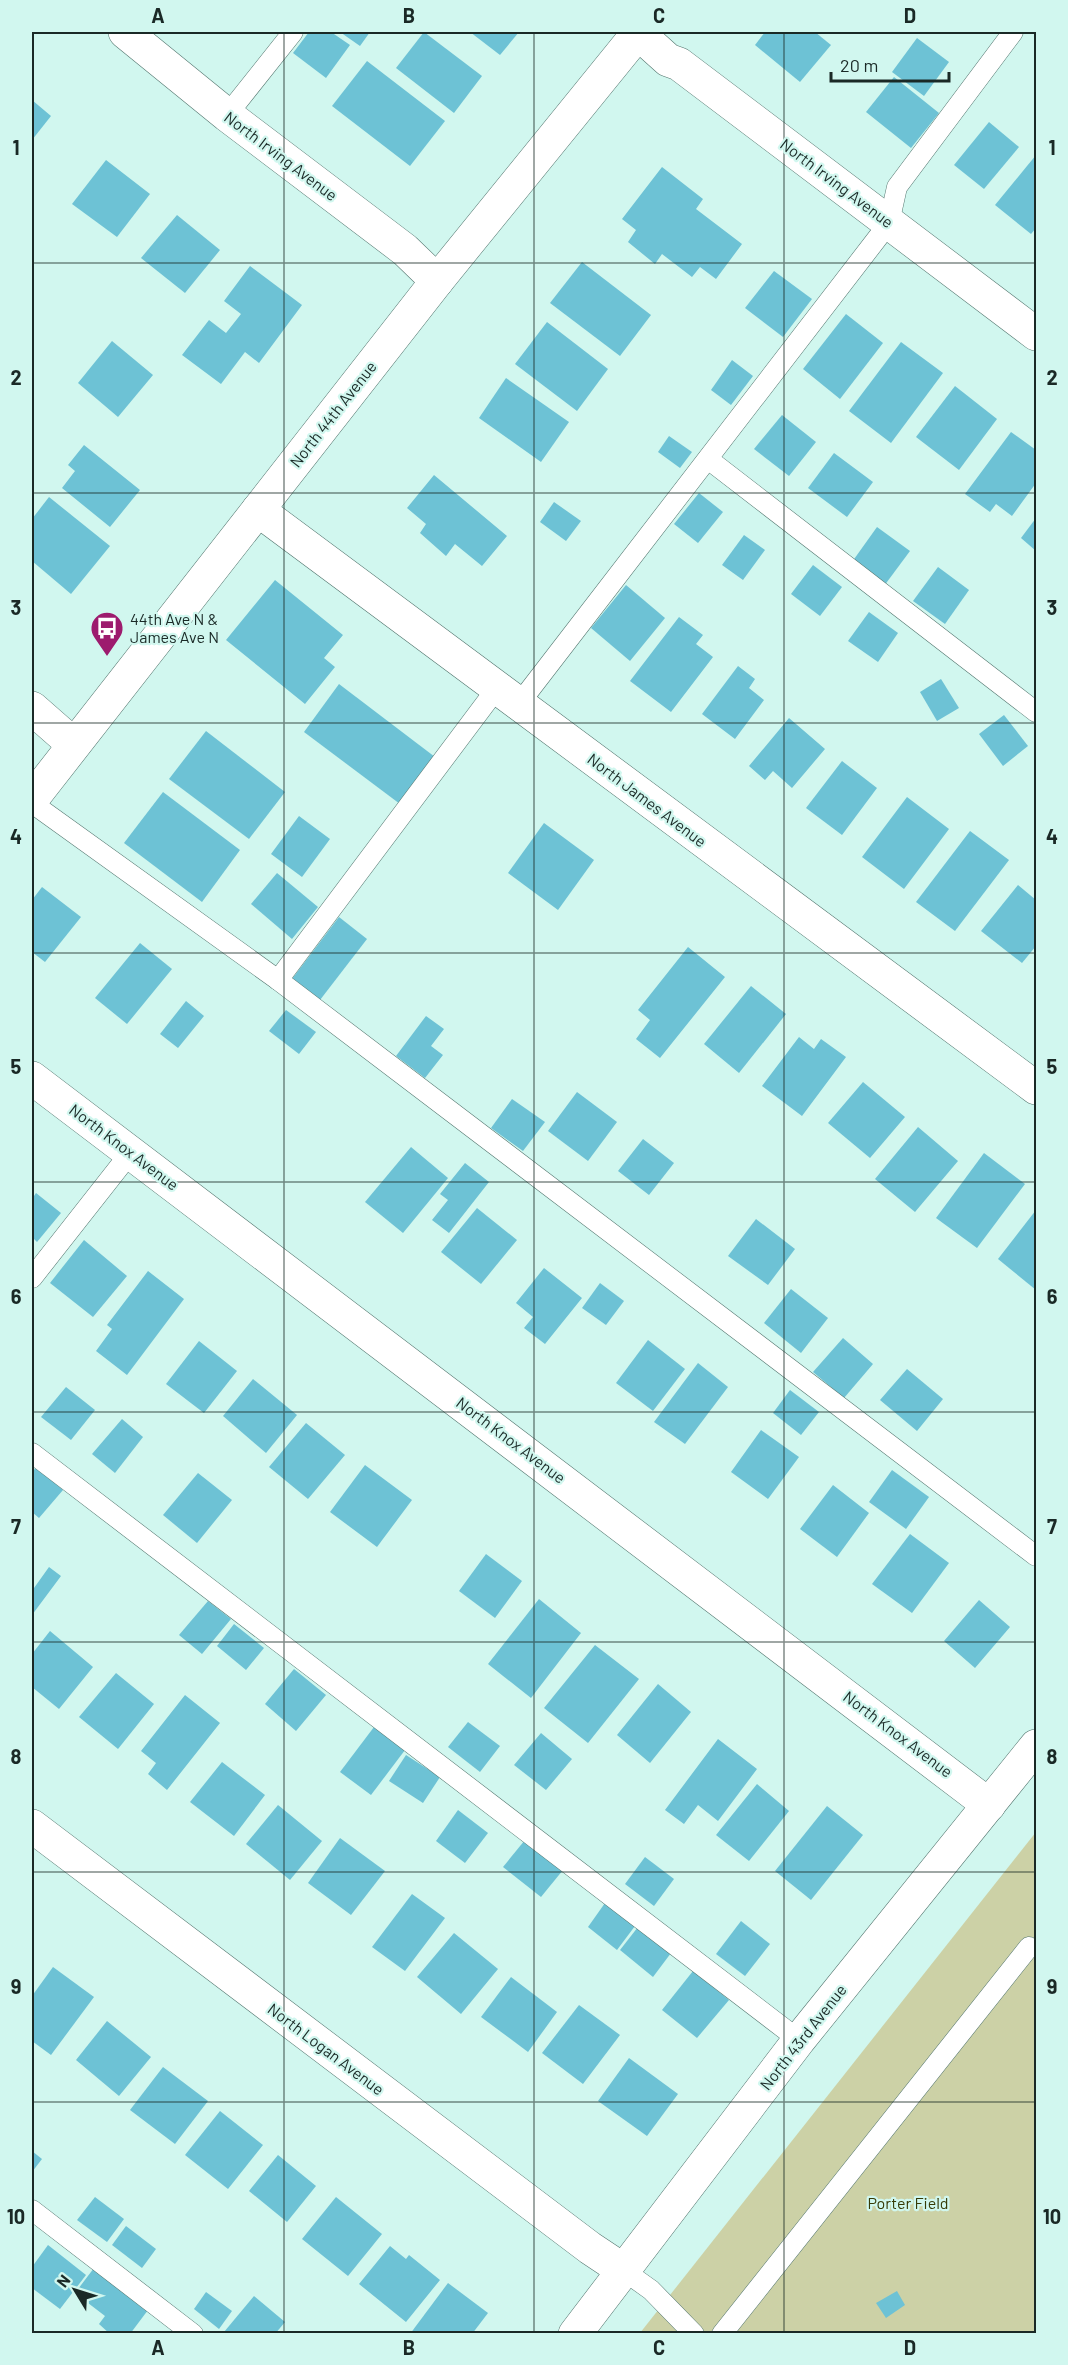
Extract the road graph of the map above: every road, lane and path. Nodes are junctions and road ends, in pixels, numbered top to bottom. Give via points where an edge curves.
1 (125, 32) edge
2 (293, 32) edge
3 (638, 32) edge
4 (1013, 32) edge
5 (227, 115) junction
6 (889, 223) junction
7 (437, 281) junction
8 (1036, 334) edge
9 (708, 459) junction
10 (258, 510) junction
11 (508, 696) junction
12 (32, 708) edge
13 (1036, 712) edge
14 (73, 744) junction
15 (32, 801) edge
16 (278, 980) junction
17 (32, 1078) edge
18 (1036, 1088) edge
19 (131, 1152) junction
20 (32, 1278) edge
21 (32, 1453) edge
22 (1036, 1556) edge
23 (1036, 1746) edge
24 (989, 1805) junction
25 (32, 1826) edge
26 (1029, 1947) dead end
27 (800, 2040) junction
28 (32, 2210) edge
29 (623, 2270) junction
30 (193, 2334) edge
31 (575, 2334) edge
32 (694, 2334) edge
33 (722, 2334) edge

1 - 5 street, North Irving Avenue
2 - 5 lane
3 - 6 street, North Irving Avenue via 668,60
3 - 7 street, North 44th Avenue
4 - 6 lane via 897,187
5 - 7 street, North Irving Avenue via 405,250
6 - 8 street, North Irving Avenue
6 - 9 lane
7 - 10 street, North 44th Avenue
9 - 11 lane
9 - 13 lane
10 - 11 street, North James Avenue
10 - 14 street, North 44th Avenue
11 - 16 lane
11 - 18 street, North James Avenue
12 - 14 street
14 - 15 street, North 44th Avenue
15 - 16 lane
16 - 22 lane
17 - 19 street, North Knox Avenue
19 - 20 lane
19 - 24 street, North Knox Avenue
21 - 27 lane
23 - 24 street, North 43rd Avenue
24 - 27 street, North 43rd Avenue
25 - 29 street, North Logan Avenue
26 - 33 lane
27 - 29 street, North 43rd Avenue
28 - 30 lane
29 - 31 street, North 43rd Avenue
29 - 32 lane via 651,2290

